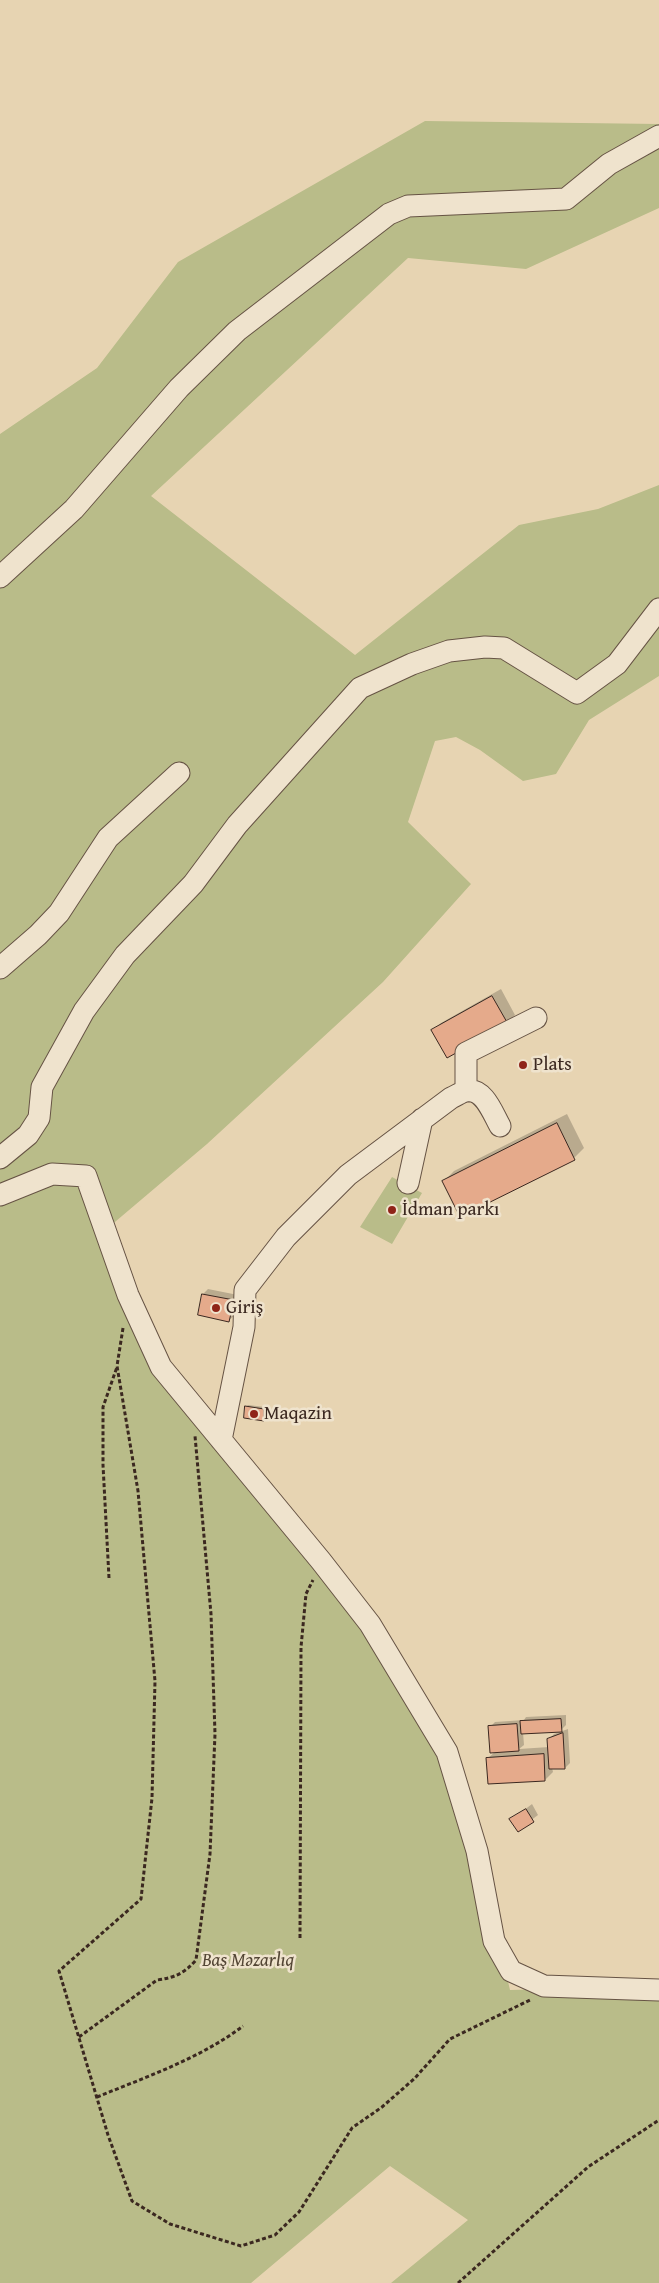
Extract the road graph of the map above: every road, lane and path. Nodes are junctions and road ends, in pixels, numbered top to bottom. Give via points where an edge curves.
1 (659, 136) edge
2 (0, 576) edge
3 (659, 609) edge
4 (179, 773) dead end
5 (0, 968) edge
6 (536, 1018) dead end
7 (466, 1091) junction
8 (422, 1119) junction
9 (500, 1126) dead end
10 (0, 1158) edge
11 (408, 1183) dead end
12 (0, 1195) edge
13 (128, 1295) junction
14 (117, 1366) junction
15 (194, 1408) junction
16 (221, 1440) junction
17 (321, 1562) junction
18 (110, 1578) dead end
19 (300, 1938) dead end
20 (544, 1986) junction
21 (659, 1990) edge
22 (243, 2026) dead end
23 (79, 2037) junction
24 (97, 2097) junction
25 (659, 2120) edge
26 (458, 2283) edge

1 - 2 street via 609,164 566,199 408,206 389,214 237,331 179,388 74,509
3 - 10 street via 617,664 577,693 504,648 485,647 450,651 360,688 237,825 193,884 125,955 84,1011 42,1087 39,1118 28,1135
4 - 5 street via 108,838 59,913
6 - 7 street via 466,1053
7 - 8 street
7 - 9 street via 475,1091 485,1099
8 - 11 street
8 - 16 street via 348,1175 286,1237 245,1290 244,1327
12 - 13 street via 52,1174 86,1176
13 - 14 path
13 - 15 street via 160,1367
14 - 18 path via 103,1407
14 - 23 path via 138,1491 147,1592 154,1681 152,1798 141,1899 59,1972
15 - 16 street
15 - 23 path via 195,1452 211,1614 215,1734 210,1854 196,1960 187,1971 157,1980
16 - 17 street
17 - 19 path via 306,1594 301,1646
17 - 20 street via 370,1624 447,1752 477,1851 494,1941 511,1971
20 - 21 street
20 - 24 path via 531,2000 450,2039 414,2080 352,2128 299,2212 275,2235 241,2246 170,2224 132,2201
22 - 24 path via 223,2041
23 - 24 path
25 - 26 path via 588,2167

